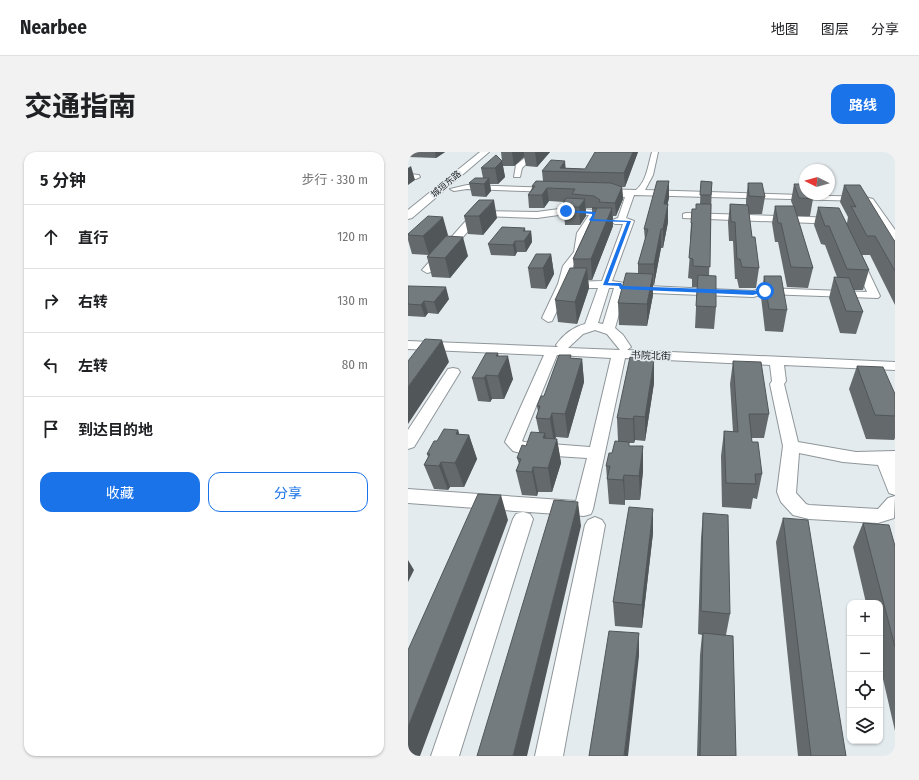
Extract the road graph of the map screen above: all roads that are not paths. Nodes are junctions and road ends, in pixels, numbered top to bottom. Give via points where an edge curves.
1 (474, 152) edge
2 (485, 152) edge
3 (536, 152) edge
4 (655, 152) edge
5 (517, 175) dead end
6 (441, 189) junction
7 (565, 191) edge
8 (636, 192) junction
9 (408, 204) edge
10 (408, 216) edge
11 (686, 216) dead end
12 (622, 218) dead end
13 (591, 220) junction
14 (843, 228) edge
15 (895, 237) edge
16 (852, 248) edge
17 (427, 270) dead end
18 (564, 284) junction
19 (605, 284) junction
20 (620, 288) junction
21 (548, 318) dead end
22 (590, 327) junction
23 (608, 328) junction
24 (408, 338) edge
25 (408, 345) edge
26 (557, 348) junction
27 (622, 351) junction
28 (895, 359) edge
29 (776, 361) junction
30 (895, 366) edge
31 (453, 372) dead end
32 (408, 443) edge
33 (791, 446) junction
34 (597, 453) junction
35 (890, 458) edge
36 (895, 488) edge
37 (408, 496) edge
38 (895, 503) edge
39 (524, 519) dead end
40 (595, 525) dead end
41 (446, 756) edge
42 (549, 756) edge

1 - 9 main road, 城垣东路
2 - 6 main road, 城垣东路
3 - 5 street via 519,167
4 - 8 street via 647,182 643,189
6 - 7 street via 467,187
6 - 10 main road, 城垣东路
8 - 12 street via 589,192 630,195
8 - 15 street via 865,199 870,201
11 - 14 street via 839,221
13 - 17 street via 595,213 480,213
13 - 18 street via 582,233 579,252 568,266
13 - 19 street via 629,221
16 - 20 street via 874,296
18 - 19 street
18 - 21 street
19 - 20 street via 621,285
19 - 22 street
20 - 23 street
22 - 23 street
22 - 26 street via 573,333
23 - 27 street via 620,339
24 - 26 street, 书院北街
25 - 26 street, 书院北街
26 - 27 street, 书院北街
26 - 34 street via 513,442 524,448
27 - 28 street, 书院北街
27 - 29 street, 书院北街
27 - 34 street
29 - 30 street, 书院北街
29 - 33 street via 779,381 777,384
31 - 32 street
33 - 35 street via 862,458
33 - 38 street via 786,492 800,510 878,516 887,513
34 - 37 street via 584,509
35 - 36 street
39 - 41 street
40 - 42 street

